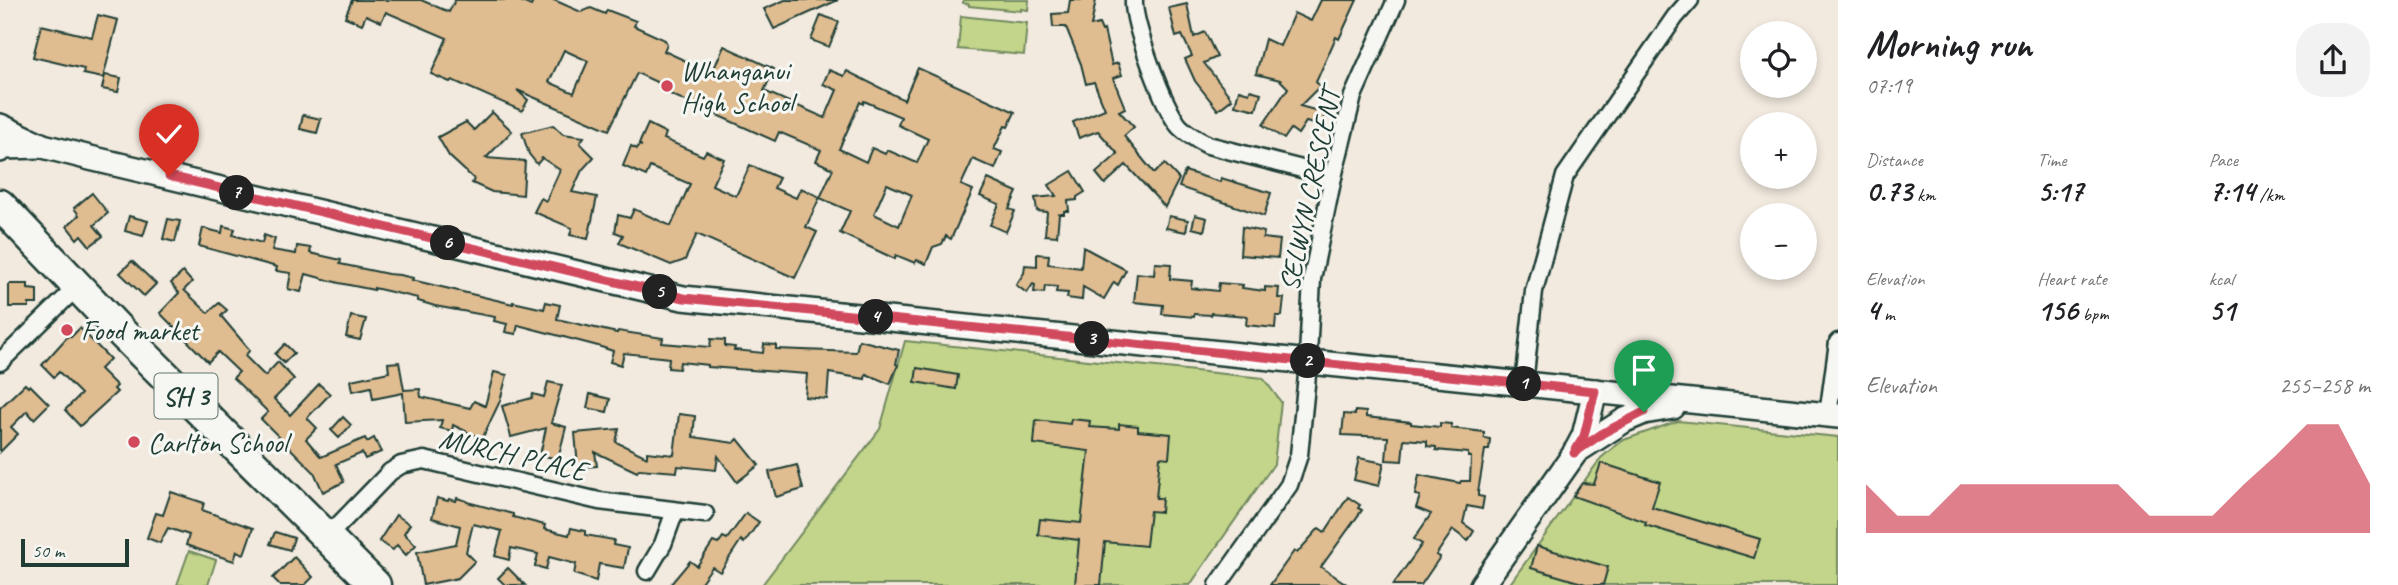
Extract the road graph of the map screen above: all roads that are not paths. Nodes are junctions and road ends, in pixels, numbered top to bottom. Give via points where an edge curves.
1 (1134, 0) edge
2 (1396, 0) edge
3 (1690, 0) edge
4 (0, 126) edge
5 (43, 146) junction
6 (0, 150) edge
7 (1333, 177) junction
8 (0, 205) edge
9 (79, 285) junction
10 (1838, 342) edge
11 (1308, 361) junction
12 (0, 362) edge
13 (1524, 384) junction
14 (1595, 391) junction
15 (1700, 402) junction
16 (1833, 416) edge
17 (1574, 453) junction
18 (675, 511) junction
19 (705, 514) dead end
20 (327, 537) junction
21 (647, 571) dead end
22 (375, 585) edge
23 (1218, 585) edge
24 (1482, 585) edge

1 - 7 street via 1135,22 1169,110 1190,136 1208,145
2 - 7 street, SELWYN CRESCENT via 1353,96
3 - 13 street via 1565,176 1534,291
4 - 5 main road
5 - 6 main road
5 - 11 main road via 684,298
7 - 11 street, SELWYN CRESCENT via 1312,279
8 - 9 highway, SH 3
9 - 12 street
9 - 20 highway, SH 3
10 - 16 street
11 - 13 main road
11 - 23 street, SELWYN CRESCENT via 1295,471
13 - 14 main road
14 - 15 main road
14 - 17 main road via 1584,436
15 - 16 main road
15 - 17 main road via 1644,412
17 - 24 main road
18 - 19 street, MURCH PLACE
18 - 20 street, MURCH PLACE via 599,501 424,460 390,472
18 - 21 street
20 - 22 highway, SH 3

